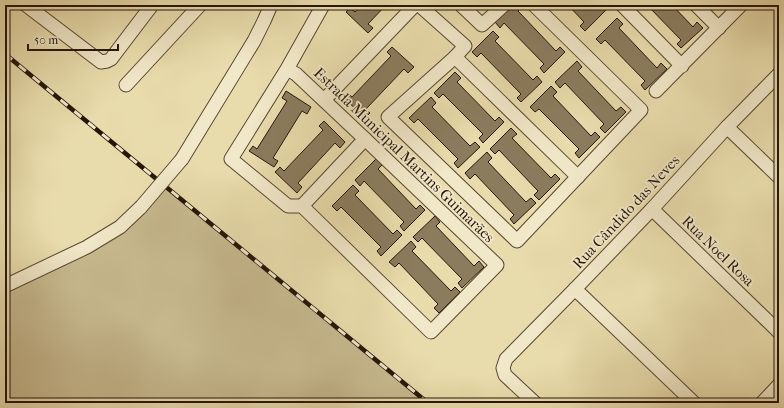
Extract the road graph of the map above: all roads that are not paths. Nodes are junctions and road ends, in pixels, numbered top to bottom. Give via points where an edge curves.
1 (26, 5) edge
2 (152, 5) edge
3 (200, 5) edge
4 (271, 5) edge
5 (279, 5) edge
6 (323, 5) edge
7 (415, 5) edge
8 (419, 5) edge
9 (461, 5) edge
10 (504, 5) edge
11 (534, 5) edge
12 (622, 5) edge
13 (696, 5) edge
14 (742, 5) edge
15 (264, 21) junction
16 (719, 28) junction
17 (455, 57) junction
18 (682, 66) junction
19 (287, 69) junction
20 (779, 74) edge
21 (126, 85) dead end
22 (656, 91) dead end
23 (324, 100) junction
24 (727, 127) junction
25 (365, 139) junction
26 (578, 177) junction
27 (779, 177) edge
28 (302, 206) junction
29 (652, 209) junction
30 (5, 286) edge
31 (575, 289) junction
32 (779, 332) edge
33 (779, 385) edge
34 (535, 403) edge
35 (694, 403) edge
36 (762, 403) edge

1 - 2 street via 101,62 111,59
3 - 21 street
4 - 15 street
5 - 15 street
6 - 19 street
7 - 23 street
8 - 17 street via 465,46
9 - 10 street via 482,25
11 - 26 street via 641,110
12 - 18 street
13 - 16 street
14 - 16 street
15 - 30 street, bridge via 182,159 141,207 120,227 87,247
16 - 18 street
17 - 26 street
17 - 26 street via 388,117 517,241
18 - 22 street
19 - 23 street, Estrada Municipal Martins Guimarães
19 - 28 street via 231,158 288,206
20 - 24 street, Rua Cândido das Neves
23 - 25 street, Estrada Municipal Martins Guimarães
24 - 27 street
24 - 29 street, Rua Cândido das Neves
25 - 28 street
25 - 28 street, Estrada Municipal Martins Guimarães via 497,265 431,332
29 - 31 street, Rua Cândido das Neves
29 - 32 street, Rua Noel Rosa
31 - 34 street, Rua Cândido das Neves via 506,359 503,368 505,374
31 - 35 street
33 - 36 street

